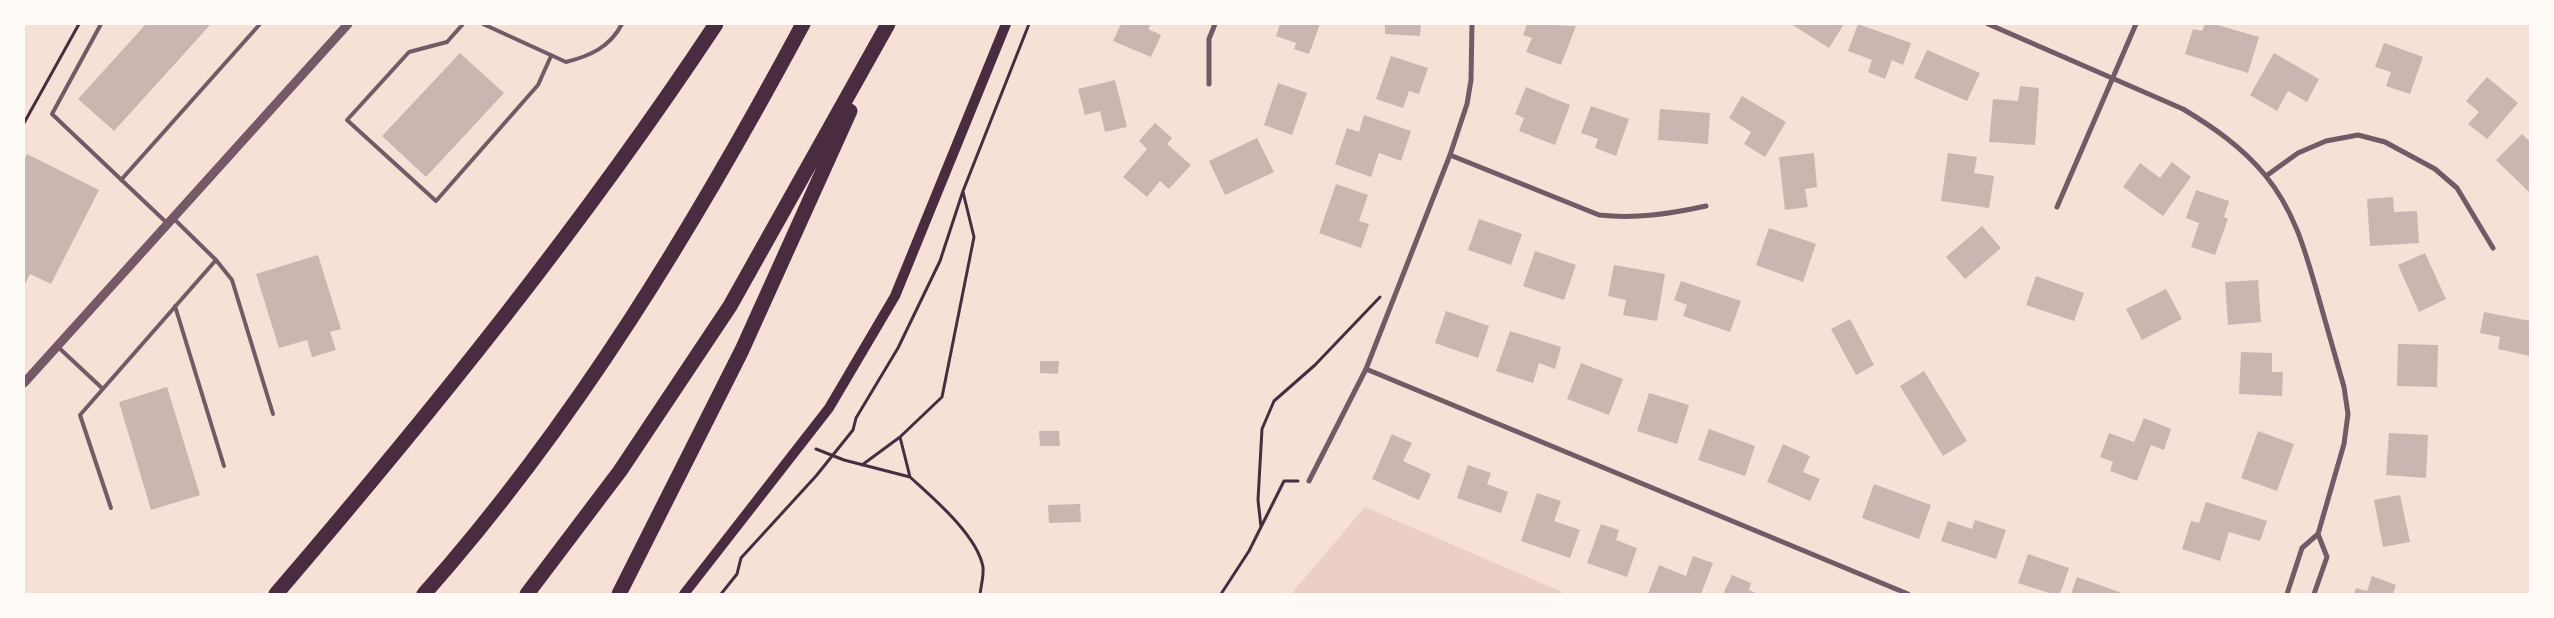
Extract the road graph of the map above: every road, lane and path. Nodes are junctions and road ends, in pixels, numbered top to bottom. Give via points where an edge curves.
1 (79, 24) edge
2 (101, 24) edge
3 (260, 24) edge
4 (348, 24) edge
5 (463, 24) edge
6 (483, 24) edge
7 (622, 24) edge
8 (716, 24) edge
9 (802, 24) edge
10 (889, 24) edge
11 (1006, 24) edge
12 (1029, 24) edge
13 (1215, 24) edge
14 (1472, 24) edge
15 (1988, 24) edge
16 (2136, 24) edge
17 (551, 56) junction
18 (2112, 78) junction
19 (1209, 84) dead end
20 (24, 123) edge
21 (1450, 155) junction
22 (2266, 176) junction
23 (121, 180) junction
24 (963, 191) junction
25 (1706, 206) dead end
26 (2057, 207) dead end
27 (171, 221) junction
28 (2493, 248) dead end
29 (216, 260) junction
30 (1386, 291) dead end
31 (176, 306) junction
32 (57, 346) junction
33 (1366, 369) junction
34 (24, 383) edge
35 (103, 389) junction
36 (273, 414) dead end
37 (900, 437) junction
38 (801, 444) junction
39 (832, 456) junction
40 (862, 465) junction
41 (224, 466) dead end
42 (910, 477) junction
43 (1308, 481) joint
44 (111, 508) dead end
45 (1261, 526) junction
46 (2318, 534) junction
47 (276, 594) edge
48 (424, 594) edge
49 (527, 594) edge
50 (619, 594) edge
51 (684, 594) edge
52 (721, 594) edge
53 (980, 594) edge
54 (1221, 594) edge
55 (1908, 594) edge
56 (2287, 594) edge
57 (2314, 594) edge

1 - 20 path
2 - 23 lane via 52,114
3 - 23 lane
4 - 27 street
5 - 17 lane via 447,42 409,52 346,120 436,202 538,85
6 - 17 lane
7 - 17 lane via 617,33 592,55 566,62
8 - 47 highway via 653,118 513,307 381,471
9 - 48 highway via 664,267 577,399
10 - 49 highway via 730,306 620,471
10 - 50 highway via 742,350
11 - 38 main road via 895,296 829,408
12 - 24 path
13 - 19 street via 1209,39
14 - 21 street via 1471,80
15 - 18 street
16 - 18 street
18 - 22 street via 2208,124
18 - 26 street
21 - 25 street via 1598,215 1622,218 1664,215
21 - 33 street
22 - 28 street via 2298,153 2326,141 2358,135 2385,142 2435,169 2457,188
22 - 46 street via 2298,229 2344,388 2348,414 2344,444
23 - 27 lane
24 - 37 path via 974,237 942,396
24 - 39 path via 940,261 898,348 856,418 853,430
27 - 29 lane
27 - 32 street
29 - 31 lane
29 - 36 lane via 232,280
30 - 45 path via 1315,365 1274,401 1262,429 1258,500
31 - 35 lane
31 - 41 lane
32 - 34 street
32 - 35 lane
33 - 43 street
33 - 55 street
35 - 44 lane via 80,415
37 - 40 path
37 - 42 path
38 - 39 path
38 - 51 main road
39 - 40 path
39 - 52 path via 742,558 737,574
40 - 42 path
42 - 53 path via 942,506 971,542 983,568
43 - 45 path via 1284,481
45 - 54 path via 1249,552
46 - 56 street via 2302,548
46 - 57 street via 2327,556

